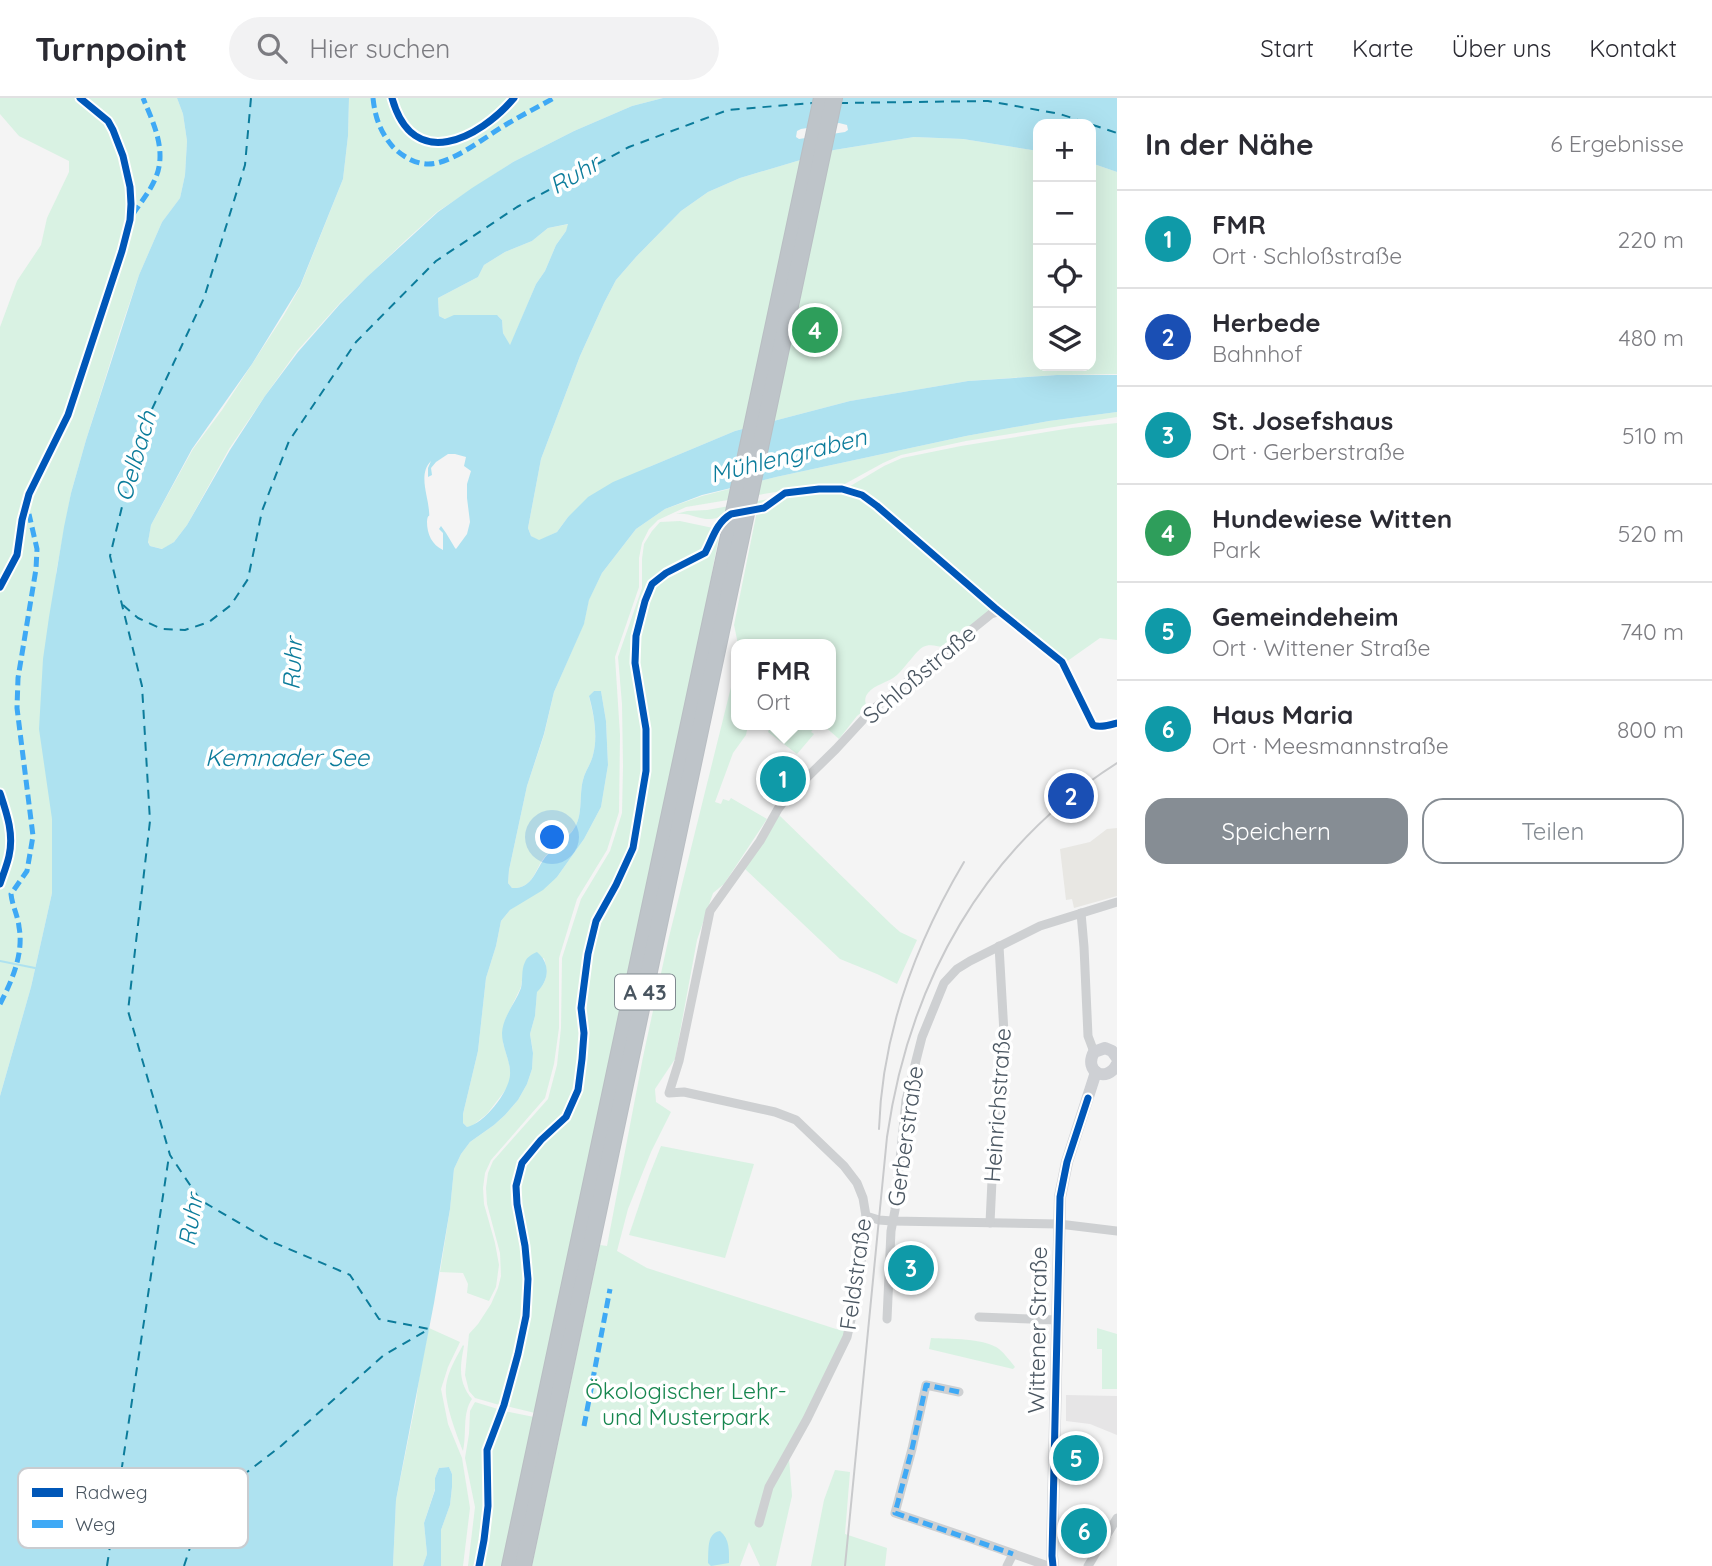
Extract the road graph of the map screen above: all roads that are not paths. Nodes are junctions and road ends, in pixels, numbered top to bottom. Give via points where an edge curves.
1 (822, 98) edge
2 (834, 98) edge
3 (727, 572) junction
4 (1117, 723) edge
5 (1117, 902) edge
6 (1081, 913) junction
7 (999, 946) junction
8 (1094, 1052) junction
9 (1112, 1060) edge
10 (669, 1093) joint
11 (866, 1216) junction
12 (892, 1221) junction
13 (990, 1223) junction
14 (1059, 1224) junction
15 (1117, 1231) edge
16 (979, 1317) dead end
17 (887, 1319) dead end
18 (1058, 1320) junction
19 (959, 1392) dead end
20 (1117, 1518) edge
21 (758, 1523) dead end
22 (1013, 1554) junction
23 (1090, 1562) edge
24 (510, 1566) edge
25 (523, 1566) edge
26 (1007, 1566) edge
27 (1048, 1566) edge
28 (1053, 1566) edge

1 - 3 highway, A 43
2 - 3 highway, A 43
3 - 24 highway, A 43
3 - 25 highway, A 43
4 - 10 street, Schloßstraße via 1093,725 1062,662 1000,611 979,622 871,711 787,797 710,911
5 - 6 street, Gerberstraße
6 - 7 street, Gerberstraße
6 - 8 street via 1088,1036
7 - 12 street, Gerberstraße via 957,968 944,983 930,1014 906,1100
7 - 13 street, Heinrichstraße via 1003,1065
8 - 9 main road via 1101,1048
8 - 9 main road via 1090,1060 1093,1069
9 - 14 main road, Wittener Straße via 1088,1098 1067,1162
10 - 11 street, Feldstraße via 684,1092 796,1120 844,1166 857,1184
11 - 12 street
11 - 21 street, Feldstraße via 856,1298 846,1337 769,1487
12 - 13 street
12 - 17 street, Gerberstraße
13 - 14 street
14 - 15 street
14 - 18 main road, Wittener Straße
16 - 18 street, Wittener Straße
18 - 28 main road, Wittener Straße
19 - 22 street via 926,1385 895,1513
20 - 23 street
22 - 26 street
22 - 27 street

